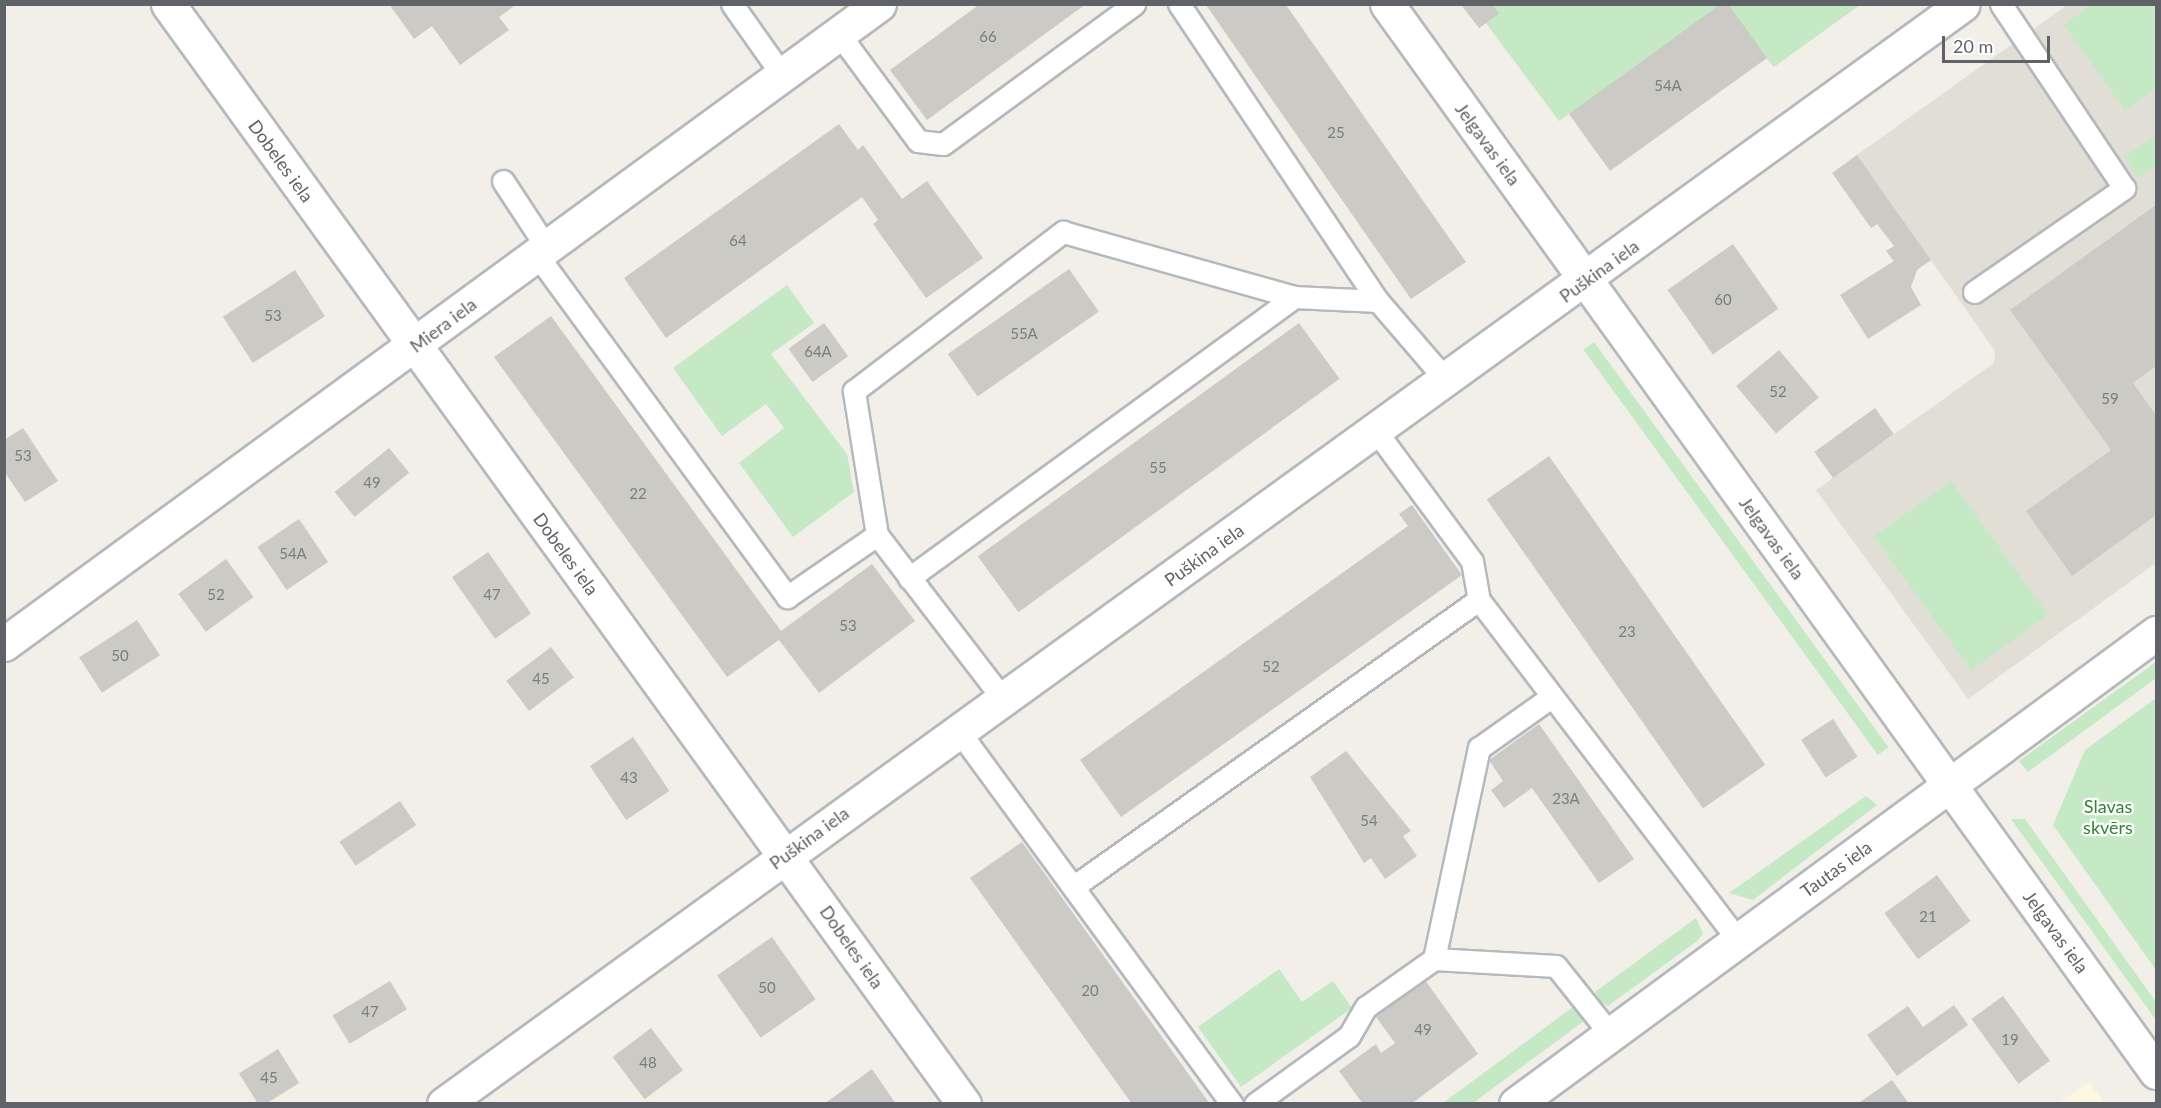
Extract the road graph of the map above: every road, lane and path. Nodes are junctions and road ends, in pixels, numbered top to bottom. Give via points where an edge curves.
1 (168, 4) edge
2 (732, 4) edge
3 (879, 4) edge
4 (1134, 4) edge
5 (1179, 4) edge
6 (1387, 4) edge
7 (1963, 4) edge
8 (2001, 4) edge
9 (839, 34) junction
10 (782, 75) junction
11 (503, 181) dead end
12 (542, 252) junction
13 (1586, 280) junction
14 (1974, 292) dead end
15 (1293, 297) junction
16 (1378, 301) junction
17 (414, 346) junction
18 (1446, 380) junction
19 (1376, 431) junction
20 (877, 534) junction
21 (909, 578) junction
22 (1479, 600) junction
23 (2157, 633) edge
24 (4, 644) edge
25 (1551, 698) junction
26 (1003, 699) junction
27 (958, 730) junction
28 (1951, 785) junction
29 (787, 854) junction
30 (1073, 887) junction
31 (1738, 940) junction
32 (1434, 959) junction
33 (1610, 1034) junction
34 (2157, 1072) edge
35 (444, 1104) edge
36 (964, 1104) edge
37 (1232, 1104) edge
38 (1255, 1104) edge
39 (1516, 1104) edge

1 - 17 street, Dobeles iela
2 - 10 lane
3 - 9 street, Miera iela
4 - 9 lane via 943,144 918,141
5 - 16 lane
6 - 13 street, Jelgavas iela
7 - 13 street, Puškina iela
8 - 14 lane via 2124,188
9 - 10 street, Miera iela
10 - 12 street, Miera iela
11 - 12 lane
12 - 17 street, Miera iela
12 - 20 lane via 786,597
13 - 18 street, Puškina iela
13 - 28 street, Jelgavas iela
15 - 16 lane
15 - 20 lane via 1063,232 854,391
15 - 21 lane
16 - 18 lane
17 - 24 street, Miera iela
17 - 29 street, Dobeles iela
18 - 19 street, Puškina iela
19 - 22 lane via 1472,561
19 - 26 street, Puškina iela
20 - 21 lane
21 - 26 lane
22 - 25 lane
22 - 30 lane
23 - 28 street, Tautas iela
25 - 31 lane
25 - 32 lane via 1479,748
26 - 27 street, Puškina iela
27 - 29 street, Puškina iela
27 - 30 lane
28 - 31 street, Tautas iela
28 - 34 street, Jelgavas iela
29 - 35 street, Puškina iela
29 - 36 street, Dobeles iela
30 - 37 lane
31 - 33 street, Tautas iela
32 - 33 lane via 1556,966
32 - 38 lane via 1366,1007 1349,1036
33 - 39 street, Tautas iela

